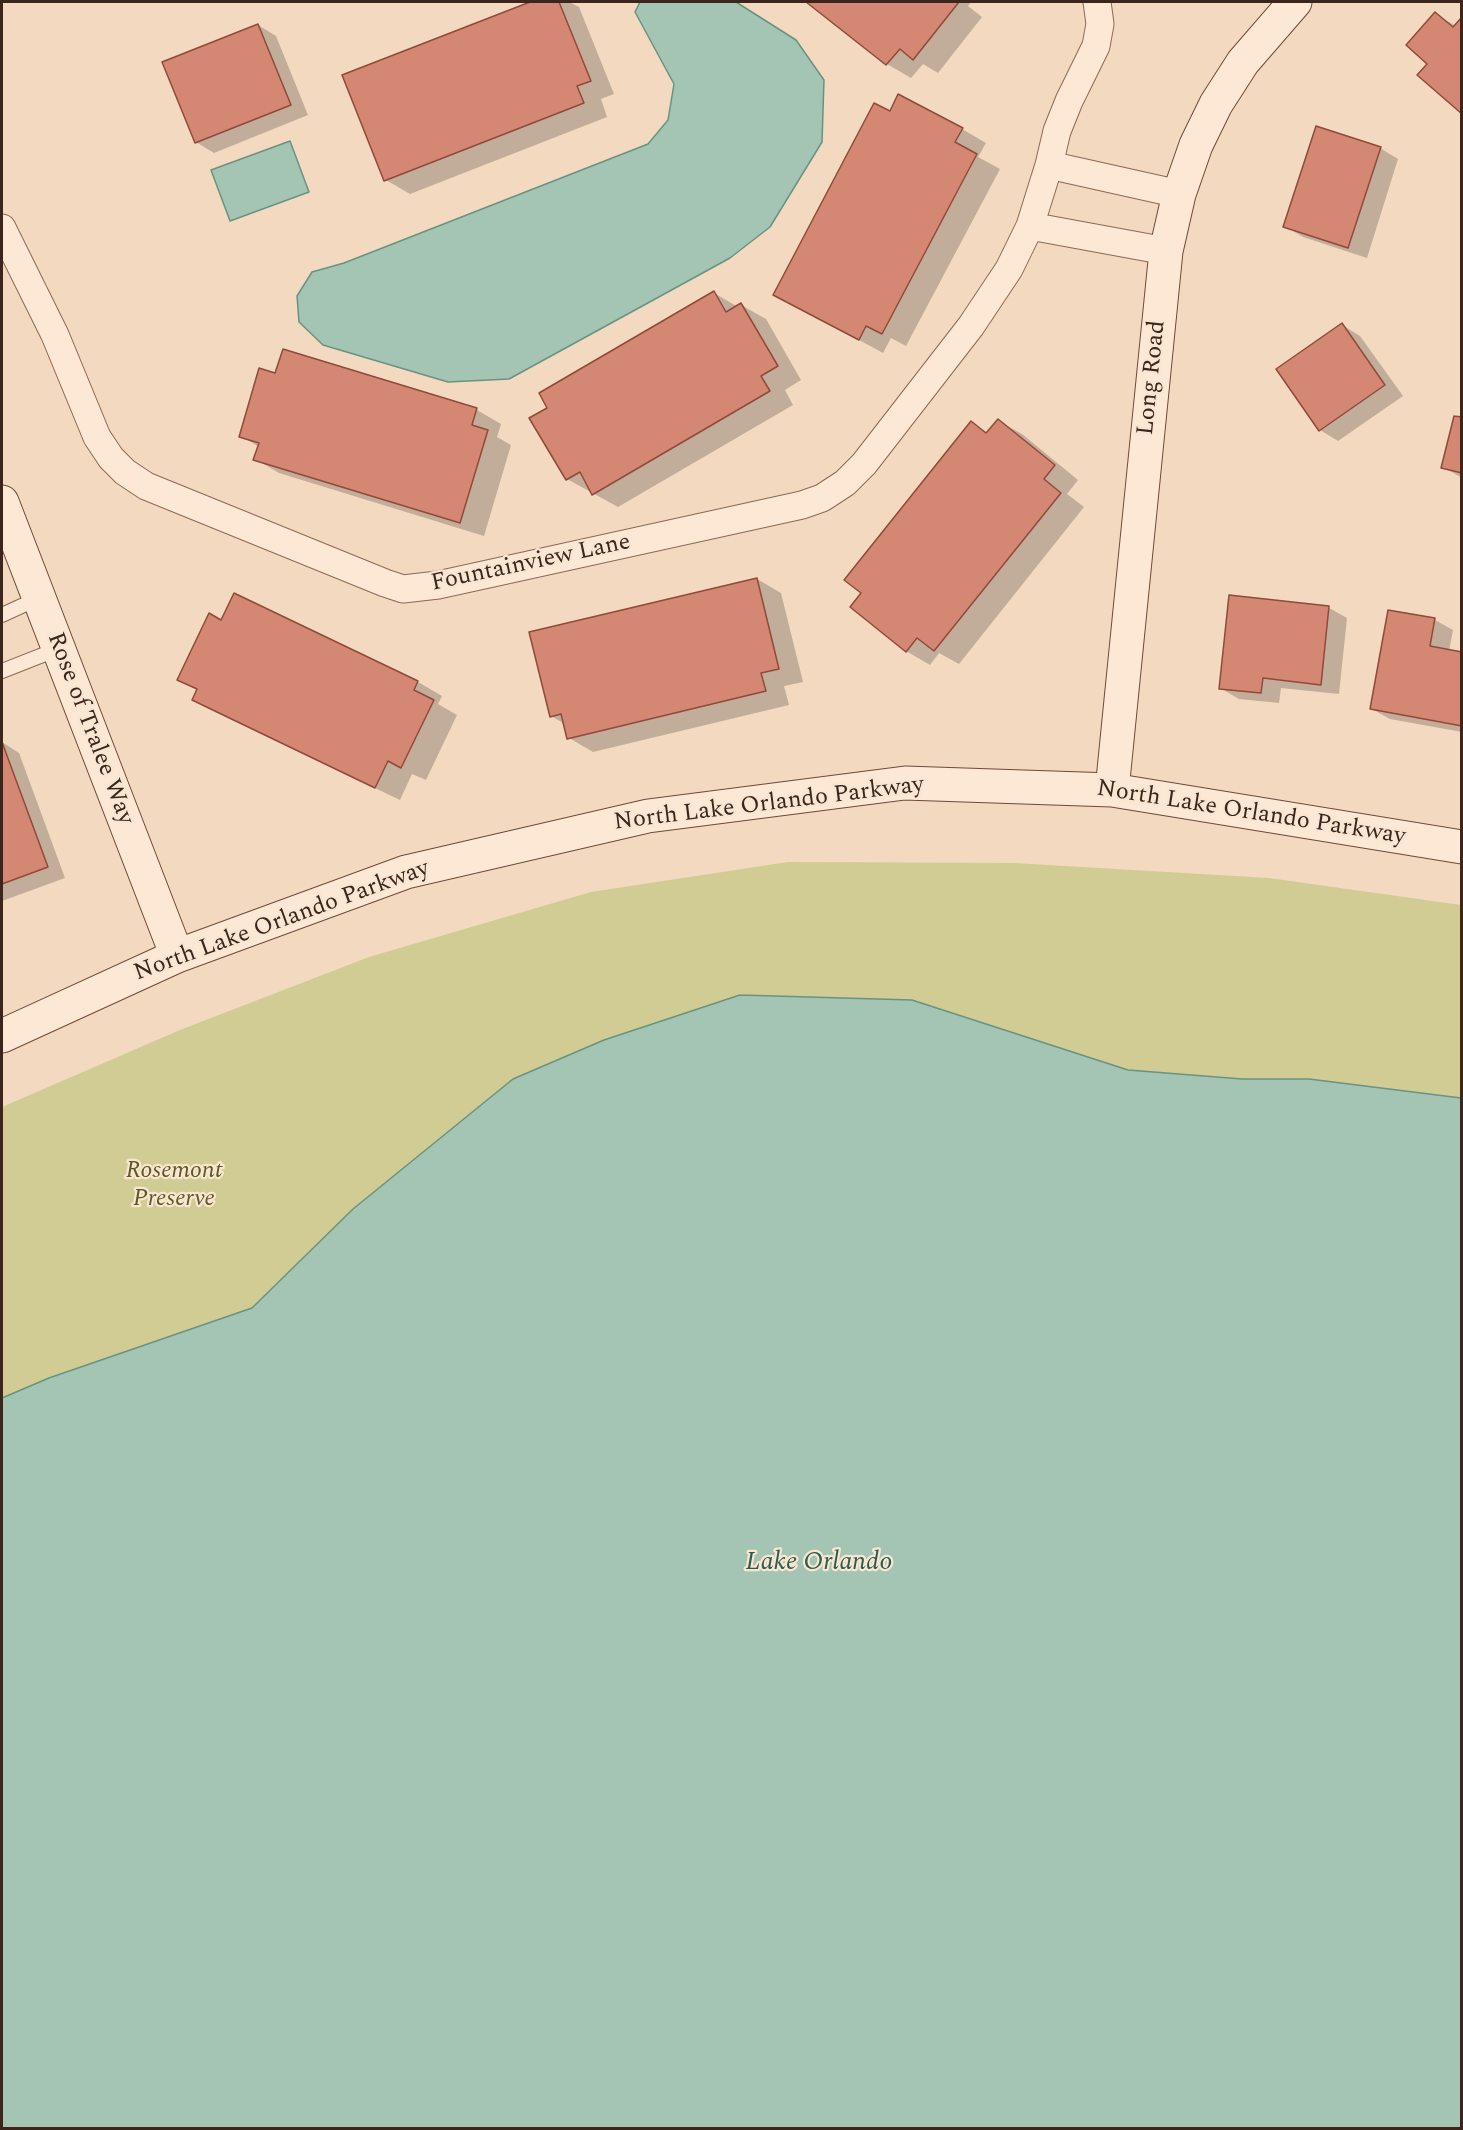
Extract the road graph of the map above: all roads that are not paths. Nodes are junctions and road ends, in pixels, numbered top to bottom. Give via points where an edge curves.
1 (1096, 2) edge
2 (1295, 2) edge
3 (1049, 165) junction
4 (1179, 194) junction
5 (1030, 226) junction
6 (2, 228) edge
7 (1166, 251) junction
8 (2, 502) edge
9 (39, 598) junction
10 (2, 615) edge
11 (58, 649) junction
12 (2, 671) edge
13 (1112, 790) junction
14 (1461, 847) edge
15 (177, 956) junction
16 (2, 1036) edge

1 - 3 street, Fountainview Lane via 1100,24 1096,46 1057,131
2 - 4 street, Long Road via 1243,63 1216,104
3 - 4 street
3 - 5 street, Fountainview Lane
4 - 7 street, Long Road
5 - 6 street, Fountainview Lane via 1009,269 971,326 864,464 822,498 411,589 385,584 146,486 125,472 97,437 55,335
5 - 7 street
7 - 13 street, Long Road
8 - 9 street, Rose of Tralee Way
9 - 10 lane
9 - 11 street, Rose of Tralee Way
11 - 12 lane
11 - 15 street, Rose of Tralee Way
13 - 14 street, North Lake Orlando Parkway
13 - 15 street, North Lake Orlando Parkway via 905,783 648,816 406,872
15 - 16 street, North Lake Orlando Parkway

